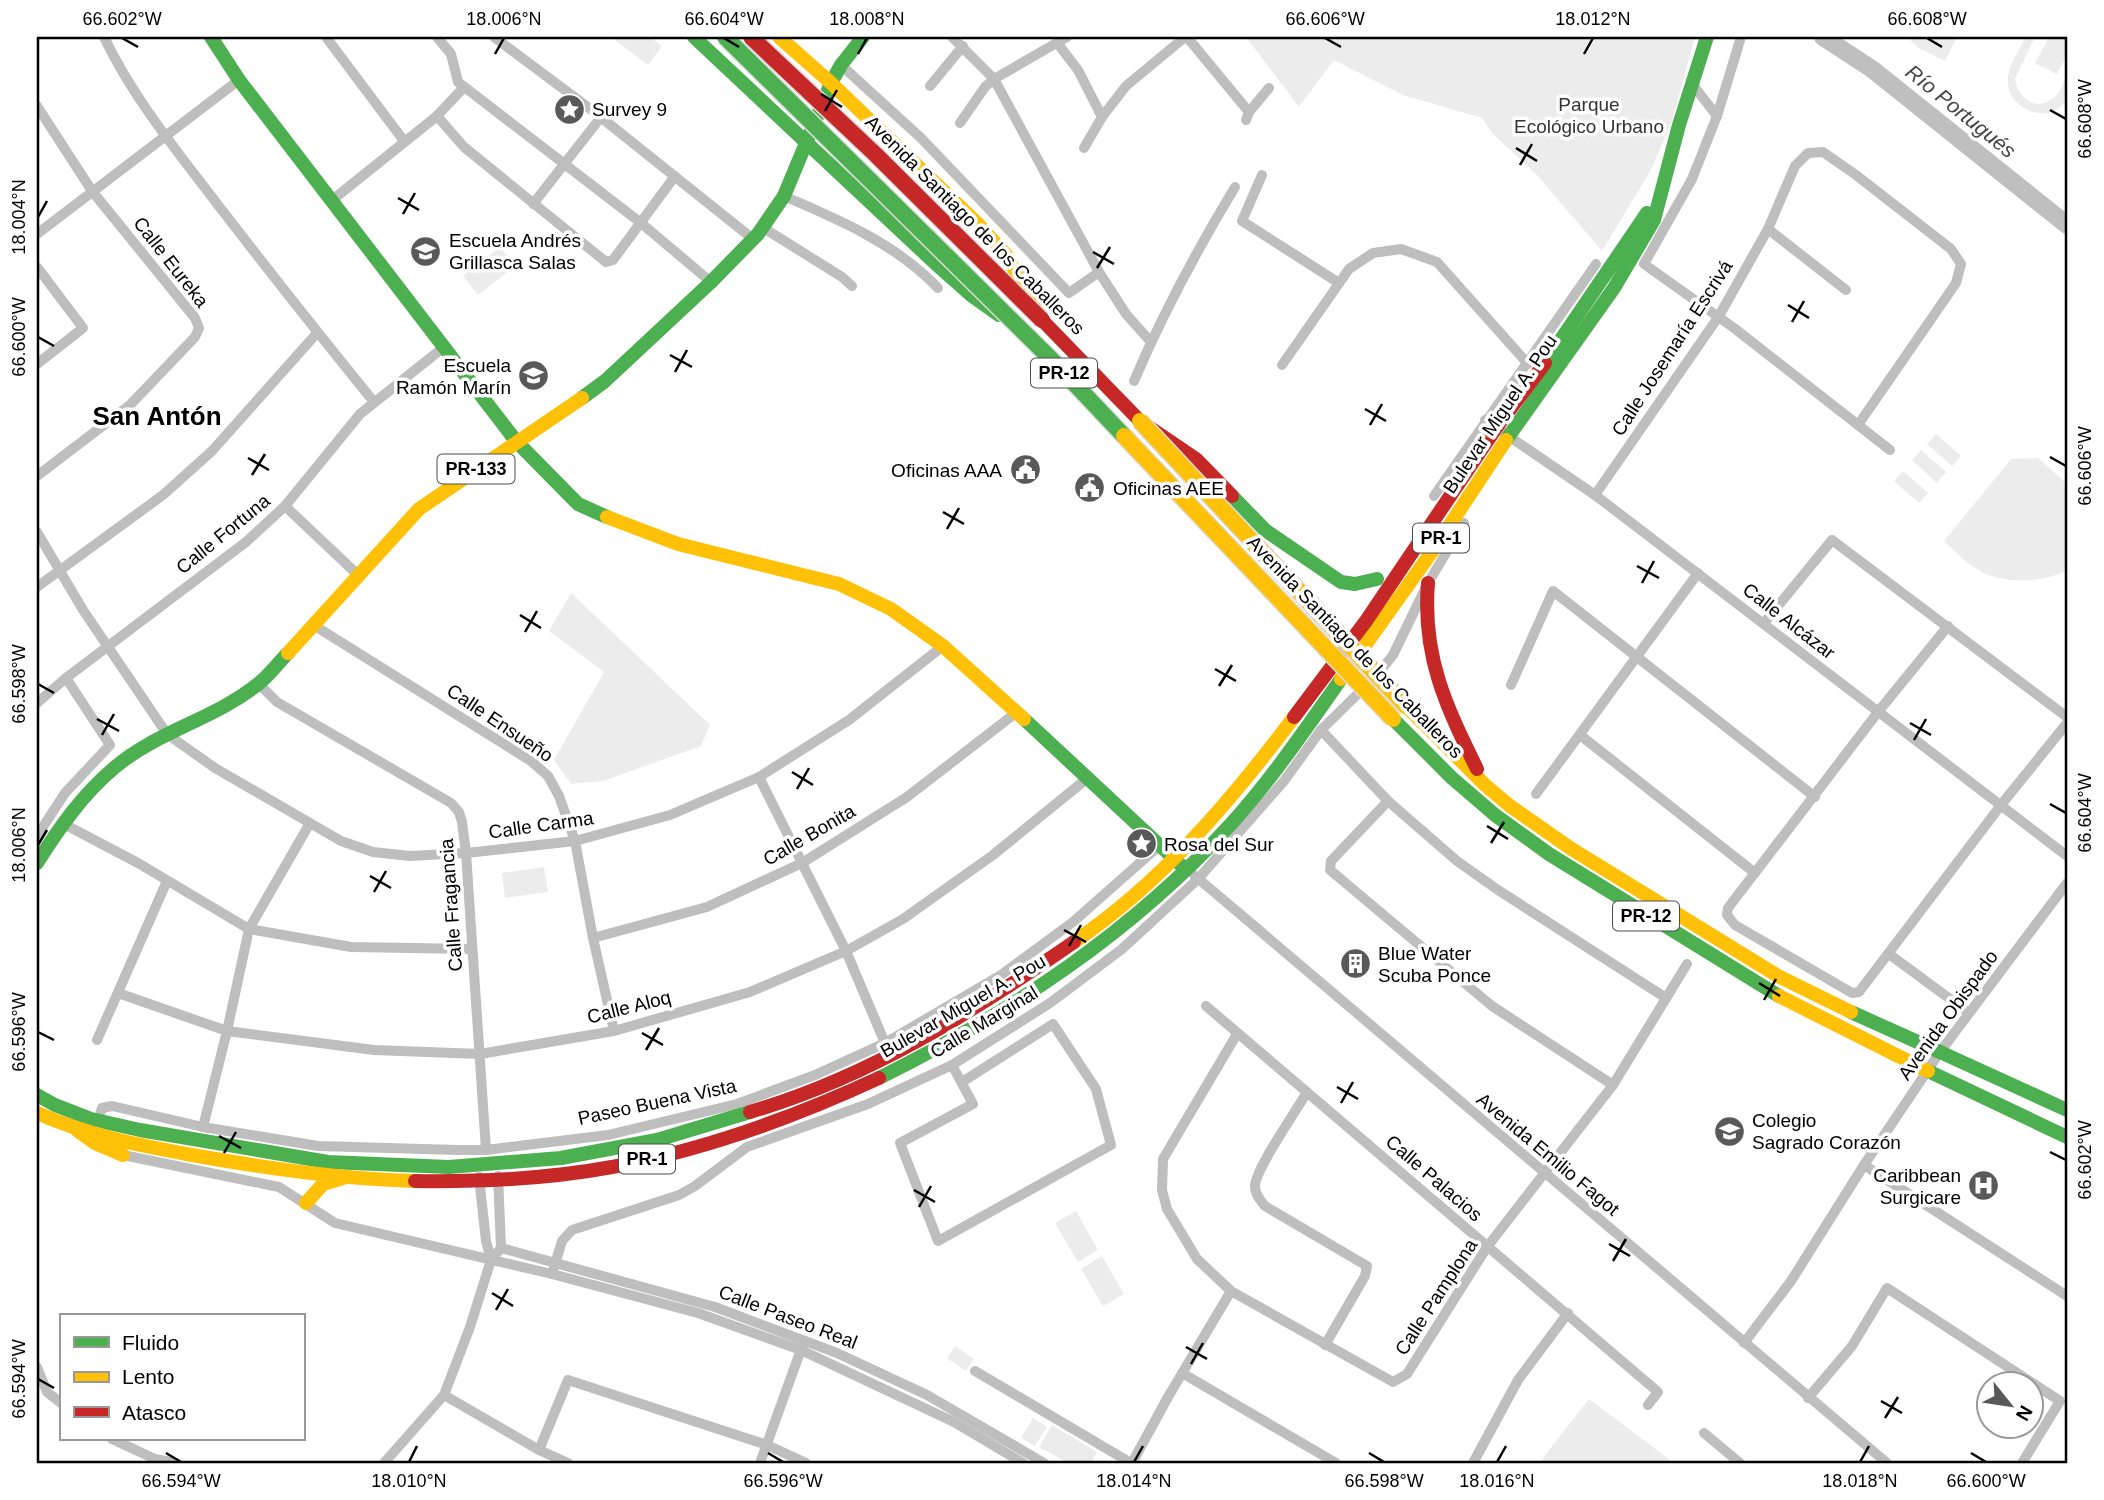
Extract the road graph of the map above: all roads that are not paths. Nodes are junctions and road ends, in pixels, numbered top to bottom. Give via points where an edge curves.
1 (104, 37) edge
2 (211, 37) edge
3 (326, 37) edge
4 (437, 37) edge
5 (494, 37) edge
6 (694, 37) edge
7 (725, 37) edge
8 (751, 37) edge
9 (779, 37) edge
10 (863, 37) edge
11 (952, 37) edge
12 (1186, 37) edge
13 (1741, 37) edge
14 (1063, 40) edge
15 (1704, 44) edge
16 (963, 46) junction
17 (841, 65) junction
18 (994, 79) junction
19 (239, 80) junction
20 (831, 83) junction
21 (1693, 85) junction
22 (930, 86) dead end
23 (464, 87) junction
24 (1269, 88) dead end
25 (37, 106) edge
26 (437, 116) junction
27 (1717, 116) junction
28 (601, 117) junction
29 (1102, 117) junction
30 (960, 122) dead end
31 (166, 137) junction
32 (404, 141) junction
33 (806, 144) junction
34 (1084, 148) dead end
35 (563, 164) junction
36 (1262, 175) dead end
37 (675, 176) junction
38 (1235, 187) dead end
39 (92, 191) junction
40 (784, 196) junction
41 (331, 201) junction
42 (533, 204) junction
43 (641, 223) junction
44 (1768, 229) junction
45 (758, 233) junction
46 (37, 234) edge
47 (1596, 264) dead end
48 (37, 267) edge
49 (1099, 272) junction
50 (710, 283) junction
51 (1339, 283) junction
52 (852, 286) dead end
53 (938, 288) dead end
54 (1846, 290) dead end
55 (1719, 316) junction
56 (1042, 320) junction
57 (317, 333) junction
58 (1027, 335) junction
59 (1150, 341) junction
60 (444, 347) junction
61 (37, 364) edge
62 (1528, 364) junction
63 (1282, 365) dead end
64 (1134, 380) dead end
65 (374, 402) junction
66 (1140, 421) junction
67 (1858, 425) junction
68 (1496, 428) junction
69 (516, 442) junction
70 (1890, 450) dead end
71 (37, 476) edge
72 (1595, 495) junction
73 (1434, 496) dead end
74 (285, 506) junction
75 (1464, 523) dead end
76 (37, 532) edge
77 (60, 569) junction
78 (1699, 573) junction
79 (357, 574) junction
80 (1377, 579) dead end
81 (1428, 583) junction
82 (37, 587) edge
83 (1764, 623) junction
84 (315, 626) junction
85 (1948, 626) junction
86 (109, 646) junction
87 (943, 646) junction
88 (1638, 657) junction
89 (66, 678) junction
90 (259, 684) junction
91 (1511, 685) dead end
92 (37, 703) edge
93 (1017, 712) junction
94 (1878, 712) junction
95 (2067, 717) edge
96 (2067, 723) edge
97 (1321, 730) junction
98 (167, 734) junction
99 (1580, 735) junction
100 (759, 777) junction
101 (1089, 777) junction
102 (1485, 785) junction
103 (1536, 794) dead end
104 (1815, 797) junction
105 (1388, 801) junction
106 (2001, 805) junction
107 (62, 822) junction
108 (310, 823) junction
109 (37, 836) edge
110 (575, 841) junction
111 (1160, 845) junction
112 (466, 853) junction
113 (2067, 856) edge
114 (38, 863) edge
115 (802, 863) junction
116 (1186, 869) junction
117 (1755, 873) junction
118 (167, 880) junction
119 (2067, 883) edge
120 (249, 929) junction
121 (593, 938) junction
122 (472, 949) junction
123 (846, 951) junction
124 (1889, 954) junction
125 (1687, 964) dead end
126 (118, 993) junction
127 (1666, 998) junction
128 (1206, 1006) dead end
129 (1969, 1013) junction
130 (227, 1031) junction
131 (614, 1031) junction
132 (1237, 1034) junction
133 (97, 1040) dead end
134 (885, 1043) junction
135 (1940, 1052) junction
136 (480, 1054) junction
137 (952, 1065) junction
138 (1928, 1071) junction
139 (962, 1082) junction
140 (1613, 1085) junction
141 (1307, 1092) junction
142 (37, 1095) edge
143 (2067, 1110) edge
144 (37, 1114) edge
145 (98, 1120) junction
146 (202, 1127) junction
147 (77, 1130) junction
148 (2067, 1137) edge
149 (486, 1150) junction
150 (123, 1155) joint
151 (1864, 1165) junction
152 (497, 1171) junction
153 (478, 1172) junction
154 (1545, 1174) junction
155 (343, 1178) junction
156 (306, 1203) junction
157 (1487, 1247) junction
158 (501, 1248) junction
159 (491, 1260) junction
160 (554, 1269) junction
161 (1231, 1291) junction
162 (2067, 1296) edge
163 (1568, 1313) junction
164 (1744, 1343) junction
165 (803, 1345) junction
166 (1325, 1345) junction
167 (37, 1367) edge
168 (975, 1371) dead end
169 (1182, 1373) junction
170 (444, 1395) junction
171 (1808, 1398) junction
172 (60, 1402) edge
173 (1648, 1405) dead end
174 (1703, 1433) dead end
175 (114, 1440) edge
176 (767, 1445) junction
177 (539, 1450) junction
178 (176, 1463) edge
179 (384, 1463) edge
180 (568, 1463) edge
181 (760, 1463) edge
182 (806, 1463) edge
183 (1023, 1463) edge
184 (1044, 1463) edge
185 (1131, 1463) edge
186 (1336, 1463) edge
187 (1474, 1463) edge
188 (1740, 1463) edge
189 (1887, 1463) edge
190 (2022, 1463) edge

1 - 31 street via 114,60
2 - 19 main road
3 - 32 street
4 - 23 street via 451,54 458,82
5 - 28 street
6 - 33 main road
7 - 58 main road, Avenida Santiago de los Caballeros / PR-12, bridge
8 - 56 main road, Avenida Santiago de los Caballeros / PR-12, bridge
9 - 20 main road
10 - 17 main road, PR-133
11 - 16 street
12 - 24 street via 1248,116
12 - 29 street via 1126,86
13 - 27 street
14 - 18 street
14 - 29 street
15 - 21 main road, Bulevar Miguel A. Pou / PR-1
16 - 18 street
16 - 22 street
17 - 20 main road, PR-133
17 - 49 street via 921,138 1069,293
18 - 30 street
18 - 49 street
19 - 31 street
19 - 41 main road
20 - 33 main road, PR-133
20 - 56 main road, bridge via 1007,256
21 - 27 street
21 - 68 main road, Bulevar Miguel A. Pou / PR-1 via 1663,187
23 - 26 street
23 - 35 street
25 - 39 street, Calle Eureka
26 - 32 street
26 - 42 street via 464,147
27 - 55 street via 1692,179 1644,264
28 - 35 street
28 - 37 street
29 - 34 street
31 - 39 street
31 - 57 street
32 - 41 street
33 - 40 main road, PR-133
33 - 58 main road, bridge via 971,295
35 - 42 street
35 - 43 street
36 - 51 street via 1242,221
37 - 43 street
37 - 45 street
38 - 59 street
39 - 46 street
39 - 71 street, Calle Eureka via 199,328 144,393
40 - 45 main road, PR-133
40 - 53 street via 878,241 922,271
41 - 60 main road
42 - 43 street via 606,262 613,260
43 - 50 street
44 - 54 street
44 - 55 street, Calle Josemaría Escrivá
44 - 67 street, Calle Josemaría Escrivá via 1795,166 1808,153 1819,151 1889,200 1959,258 1956,283
45 - 50 main road, PR-133
45 - 52 street
47 - 62 street
48 - 61 street via 83,328
49 - 59 street
50 - 69 main road, PR-133 via 605,381
51 - 62 street via 1349,269 1373,253 1401,249 1419,254 1437,262
51 - 63 street
55 - 67 street
55 - 72 street, Calle Josemaría Escrivá
56 - 66 main road, Avenida Santiago de los Caballeros / PR-12
57 - 65 street
57 - 77 street via 212,451 163,495
58 - 138 main road, Avenida Santiago de los Caballeros / PR-12, bridge via 1393,719 1495,815 1549,854 1790,1003
59 - 64 street
60 - 65 street, Calle Fortuna
60 - 69 main road
62 - 68 street
65 - 74 street, Calle Fortuna
66 - 80 main road, bridge via 1196,458 1265,530 1341,582
66 - 102 main road, Avenida Santiago de los Caballeros / PR-12, bridge
67 - 70 street
68 - 72 street, Calle Alcázar
68 - 73 street
68 - 116 main road, Bulevar Miguel A. Pou / PR-1 via 1366,621
69 - 79 main road, PR-133 via 419,509
69 - 87 main road via 578,504 678,544 839,584 891,609
72 - 78 street, Calle Alcázar
74 - 79 street
74 - 86 street, Calle Fortuna via 246,542
75 - 81 street, Calle Marginal
76 - 77 street
77 - 82 street
77 - 86 street
78 - 83 street, Calle Alcázar
78 - 88 street
79 - 84 main road, PR-133
81 - 97 street, Calle Marginal via 1393,655
81 - 102 main road via 1427,634 1447,707
83 - 85 street via 1832,540
83 - 94 street, Calle Alcázar
84 - 90 main road, PR-133
84 - 110 street, Calle Ensueño via 531,761 548,776 559,796
85 - 94 street
85 - 95 street
86 - 89 street, Calle Fortuna
86 - 98 street
87 - 93 main road
87 - 100 street, Calle Carma via 849,720
88 - 91 street via 1553,591
88 - 99 street
88 - 104 street
89 - 92 street, Calle Fortuna
89 - 109 street via 110,745 65,793
90 - 98 main road, PR-133
90 - 112 street, Calle Fragancia via 277,702 451,803 462,821
93 - 101 main road
93 - 115 street, Calle Bonita via 907,797
94 - 104 street
94 - 106 street, Calle Alcázar
96 - 106 street
97 - 105 street
97 - 116 street, Calle Marginal via 1284,781
98 - 107 main road, PR-133 via 115,767
98 - 108 street, Calle Carma via 215,768
99 - 103 street
99 - 117 street
100 - 110 street, Calle Carma via 670,815
100 - 115 street
101 - 111 main road
101 - 123 street, Calle Aloq via 993,855 903,919
102 - 135 main road, Avenida Santiago de los Caballeros / PR-12 via 1570,848 1736,951 1828,1002
104 - 117 street
105 - 127 street via 1498,890
105 - 140 street via 1331,861 1332,872 1492,1006
106 - 113 street, Calle Alcázar
106 - 124 street
107 - 114 main road, PR-133
107 - 118 street
108 - 112 street, Calle Carma via 373,852 410,856
108 - 120 street
110 - 112 street, Calle Carma
110 - 121 street, Calle Ensueño
111 - 116 main road
111 - 134 street, Paseo Buena Vista via 1073,922 1001,975
112 - 122 street, Calle Fragancia
115 - 121 street, Calle Bonita via 707,907
115 - 123 street
116 - 137 street, Calle Marginal via 1122,949 1050,1003
116 - 152 main road, Bulevar Miguel A. Pou / PR-1 via 971,1012 874,1065 764,1109 657,1140
116 - 154 street, Avenida Emilio Fagot
117 - 124 street via 1728,908 1727,915 1735,925 1852,993 1859,992
118 - 120 street
118 - 126 street
119 - 129 street, Avenida Obispado
120 - 122 street via 351,947
120 - 130 street
121 - 131 street, Calle Ensueño
122 - 136 street, Calle Fragancia
123 - 131 street, Calle Aloq via 750,992
123 - 134 street
124 - 129 street
125 - 127 street, Calle Pamplona
126 - 130 street, Calle Aloq
126 - 133 street
127 - 140 street, Calle Pamplona
128 - 132 street, Calle Palacios
129 - 135 street, Avenida Obispado
130 - 136 street, Calle Aloq via 374,1050
130 - 146 street
131 - 136 street, Calle Aloq
132 - 141 street, Calle Palacios
132 - 161 street, Calle Pamplona via 1165,1154 1161,1173 1164,1200 1177,1227 1197,1259
134 - 149 street, Paseo Buena Vista via 737,1104 608,1135
135 - 138 street, Avenida Obispado
135 - 143 main road, Avenida Santiago de los Caballeros / PR-12
136 - 149 street, Calle Fragancia
137 - 139 street
137 - 160 street, Calle Marginal via 868,1104 747,1147 679,1195 572,1230 562,1241
138 - 148 main road, Avenida Santiago de los Caballeros / PR-12
138 - 151 street, Avenida Obispado
139 - 139 street via 973,1104 900,1143 938,1241 1111,1145 1096,1089 1053,1024
140 - 154 street, Calle Pamplona
141 - 157 street, Calle Palacios
141 - 166 street via 1255,1185 1265,1206 1367,1266 1366,1276
142 - 145 main road, Bulevar Miguel A. Pou / PR-1
144 - 147 main road, Bulevar Miguel A. Pou / PR-1
145 - 146 street, Paseo Buena Vista via 102,1108 112,1106
145 - 153 main road, Bulevar Miguel A. Pou / PR-1 via 328,1162
146 - 149 street, Paseo Buena Vista via 318,1146
147 - 150 main road
147 - 155 main road, Bulevar Miguel A. Pou / PR-1 via 233,1163
150 - 156 street via 279,1187
151 - 162 street
151 - 164 street, Avenida Obispado via 1791,1281
152 - 153 main road, Bulevar Miguel A. Pou / PR-1
152 - 158 street
153 - 155 main road, Bulevar Miguel A. Pou / PR-1 via 409,1181
153 - 159 street
154 - 157 street, Calle Pamplona
154 - 164 street, Avenida Emilio Fagot
155 - 156 main road via 323,1184
156 - 159 street via 335,1223
157 - 163 street, Calle Palacios
157 - 166 street, Calle Pamplona via 1401,1379 1388,1381
158 - 159 street
158 - 160 street, Calle Paseo Real
159 - 160 street, Calle Paseo Real
159 - 170 street
160 - 165 street, Calle Paseo Real via 715,1307
161 - 166 street, Calle Pamplona
161 - 169 street
163 - 173 street, Calle Palacios via 1658,1392
163 - 187 street via 1518,1380
164 - 171 street, Avenida Emilio Fagot
165 - 176 street
165 - 183 street, Calle Paseo Real via 954,1422
165 - 184 street, Calle Paseo Real via 837,1353 927,1395
167 - 172 street via 47,1392
168 - 185 street
169 - 185 street
169 - 186 street
170 - 177 street
170 - 179 street
171 - 189 street, Avenida Emilio Fagot
171 - 190 street via 1852,1346 1887,1288 2060,1401
174 - 188 street
175 - 178 street via 155,1459
176 - 177 street via 568,1380
176 - 181 street
176 - 182 street
177 - 180 street

